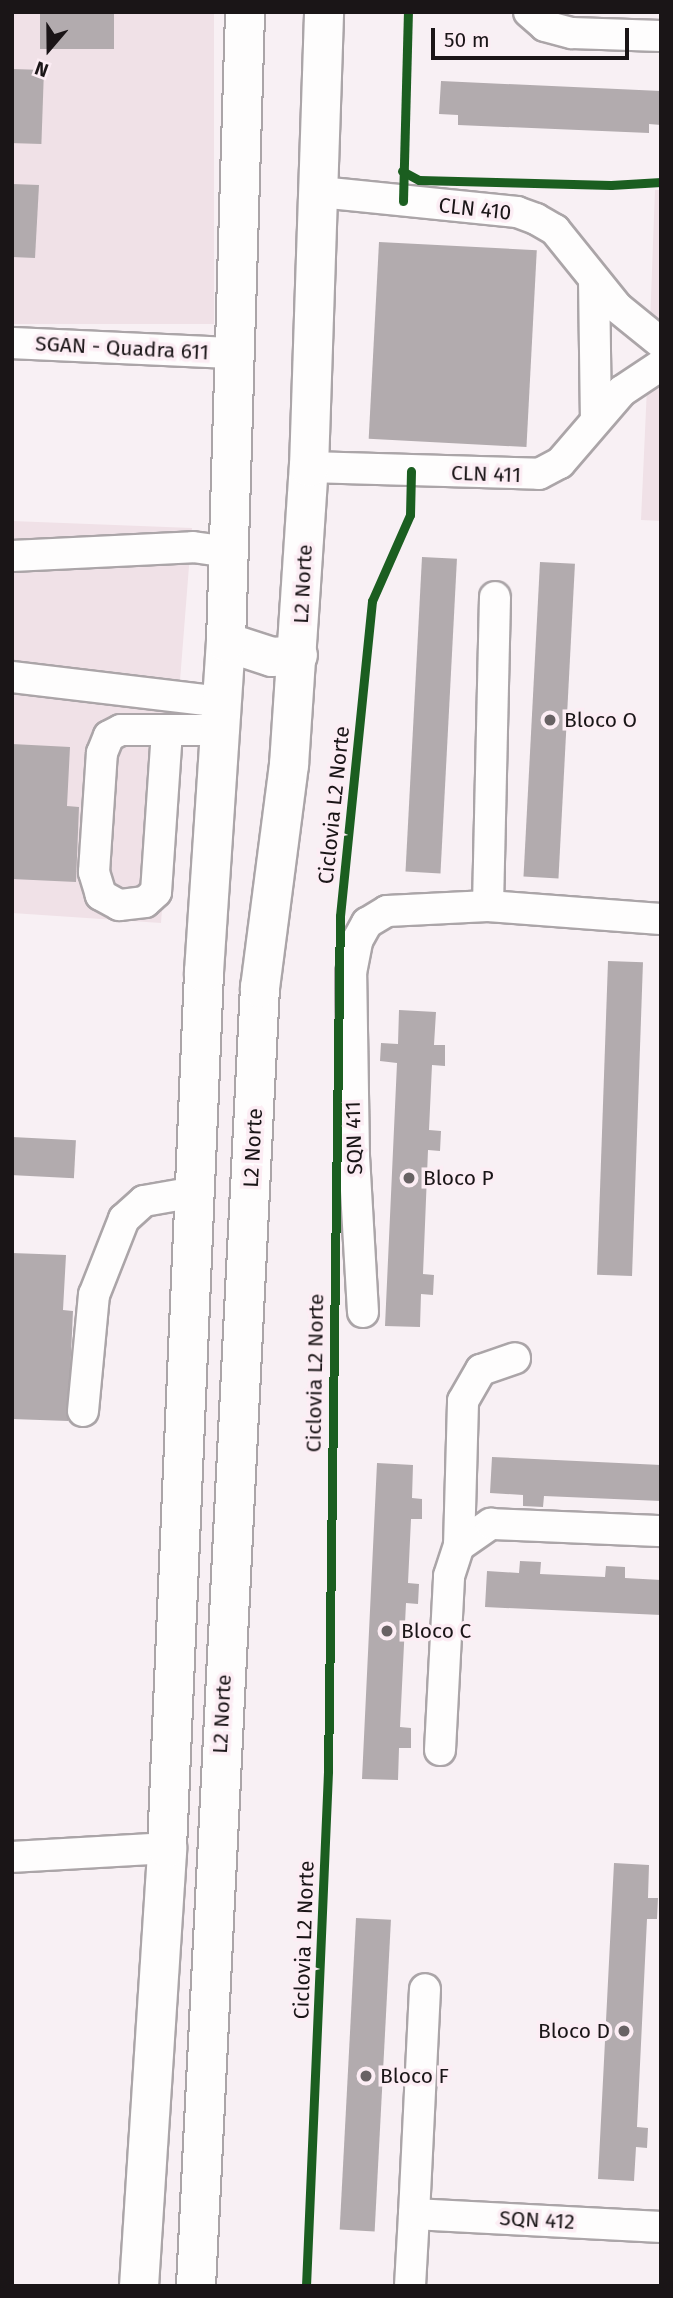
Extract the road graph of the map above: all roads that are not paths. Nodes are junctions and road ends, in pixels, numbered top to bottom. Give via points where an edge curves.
1 (245, 12) edge
2 (324, 12) edge
3 (529, 12) edge
4 (661, 36) edge
5 (320, 191) junction
6 (594, 279) junction
7 (12, 343) edge
8 (661, 343) edge
9 (232, 353) junction
10 (661, 365) edge
11 (596, 418) junction
12 (309, 467) junction
13 (228, 552) junction
14 (12, 556) edge
15 (495, 597) dead end
16 (226, 642) junction
17 (298, 655) junction
18 (12, 677) edge
19 (221, 727) junction
20 (166, 741) junction
21 (488, 906) junction
22 (661, 919) edge
23 (195, 1192) junction
24 (363, 1312) dead end
25 (515, 1358) dead end
26 (83, 1411) dead end
27 (661, 1531) edge
28 (459, 1546) junction
29 (178, 1587) junction
30 (226, 1608) junction
31 (440, 1750) dead end
32 (167, 1848) junction
33 (12, 1857) edge
34 (425, 1989) dead end
35 (414, 2214) junction
36 (661, 2227) edge
37 (139, 2286) edge
38 (196, 2286) edge
39 (411, 2286) edge

1 - 9 main road
2 - 5 main road, L2 Norte
3 - 4 street via 545,26 572,33
5 - 6 street, CLN 410 via 517,212 555,230
5 - 12 main road, L2 Norte
6 - 8 street, CLN 410 via 618,308
6 - 11 street
7 - 9 street, SGAN - Quadra 611
9 - 13 main road
10 - 11 street, CLN 411 via 631,383
11 - 12 street, CLN 411 via 560,463 523,477
12 - 17 main road, L2 Norte
13 - 14 street via 193,547
13 - 16 main road
15 - 21 street
16 - 17 main road via 272,657
16 - 19 main road
17 - 30 main road, L2 Norte via 289,765 261,961
18 - 19 street
19 - 20 street
19 - 23 main road
20 - 20 street via 121,730 108,736 104,746 93,854 96,886 109,901 133,905 156,892
21 - 22 street, SQN 411
21 - 24 street, SQN 411 via 387,911 367,923 357,941 351,973 353,1104
23 - 26 street via 144,1201 124,1219 94,1295
23 - 29 main road
25 - 28 street via 481,1370 463,1401
27 - 28 street via 491,1524
28 - 31 street via 449,1576
29 - 30 main road via 192,1583
29 - 32 main road
30 - 38 main road, L2 Norte
32 - 33 street
32 - 37 main road
34 - 35 street
35 - 36 street, SQN 412
35 - 39 street

